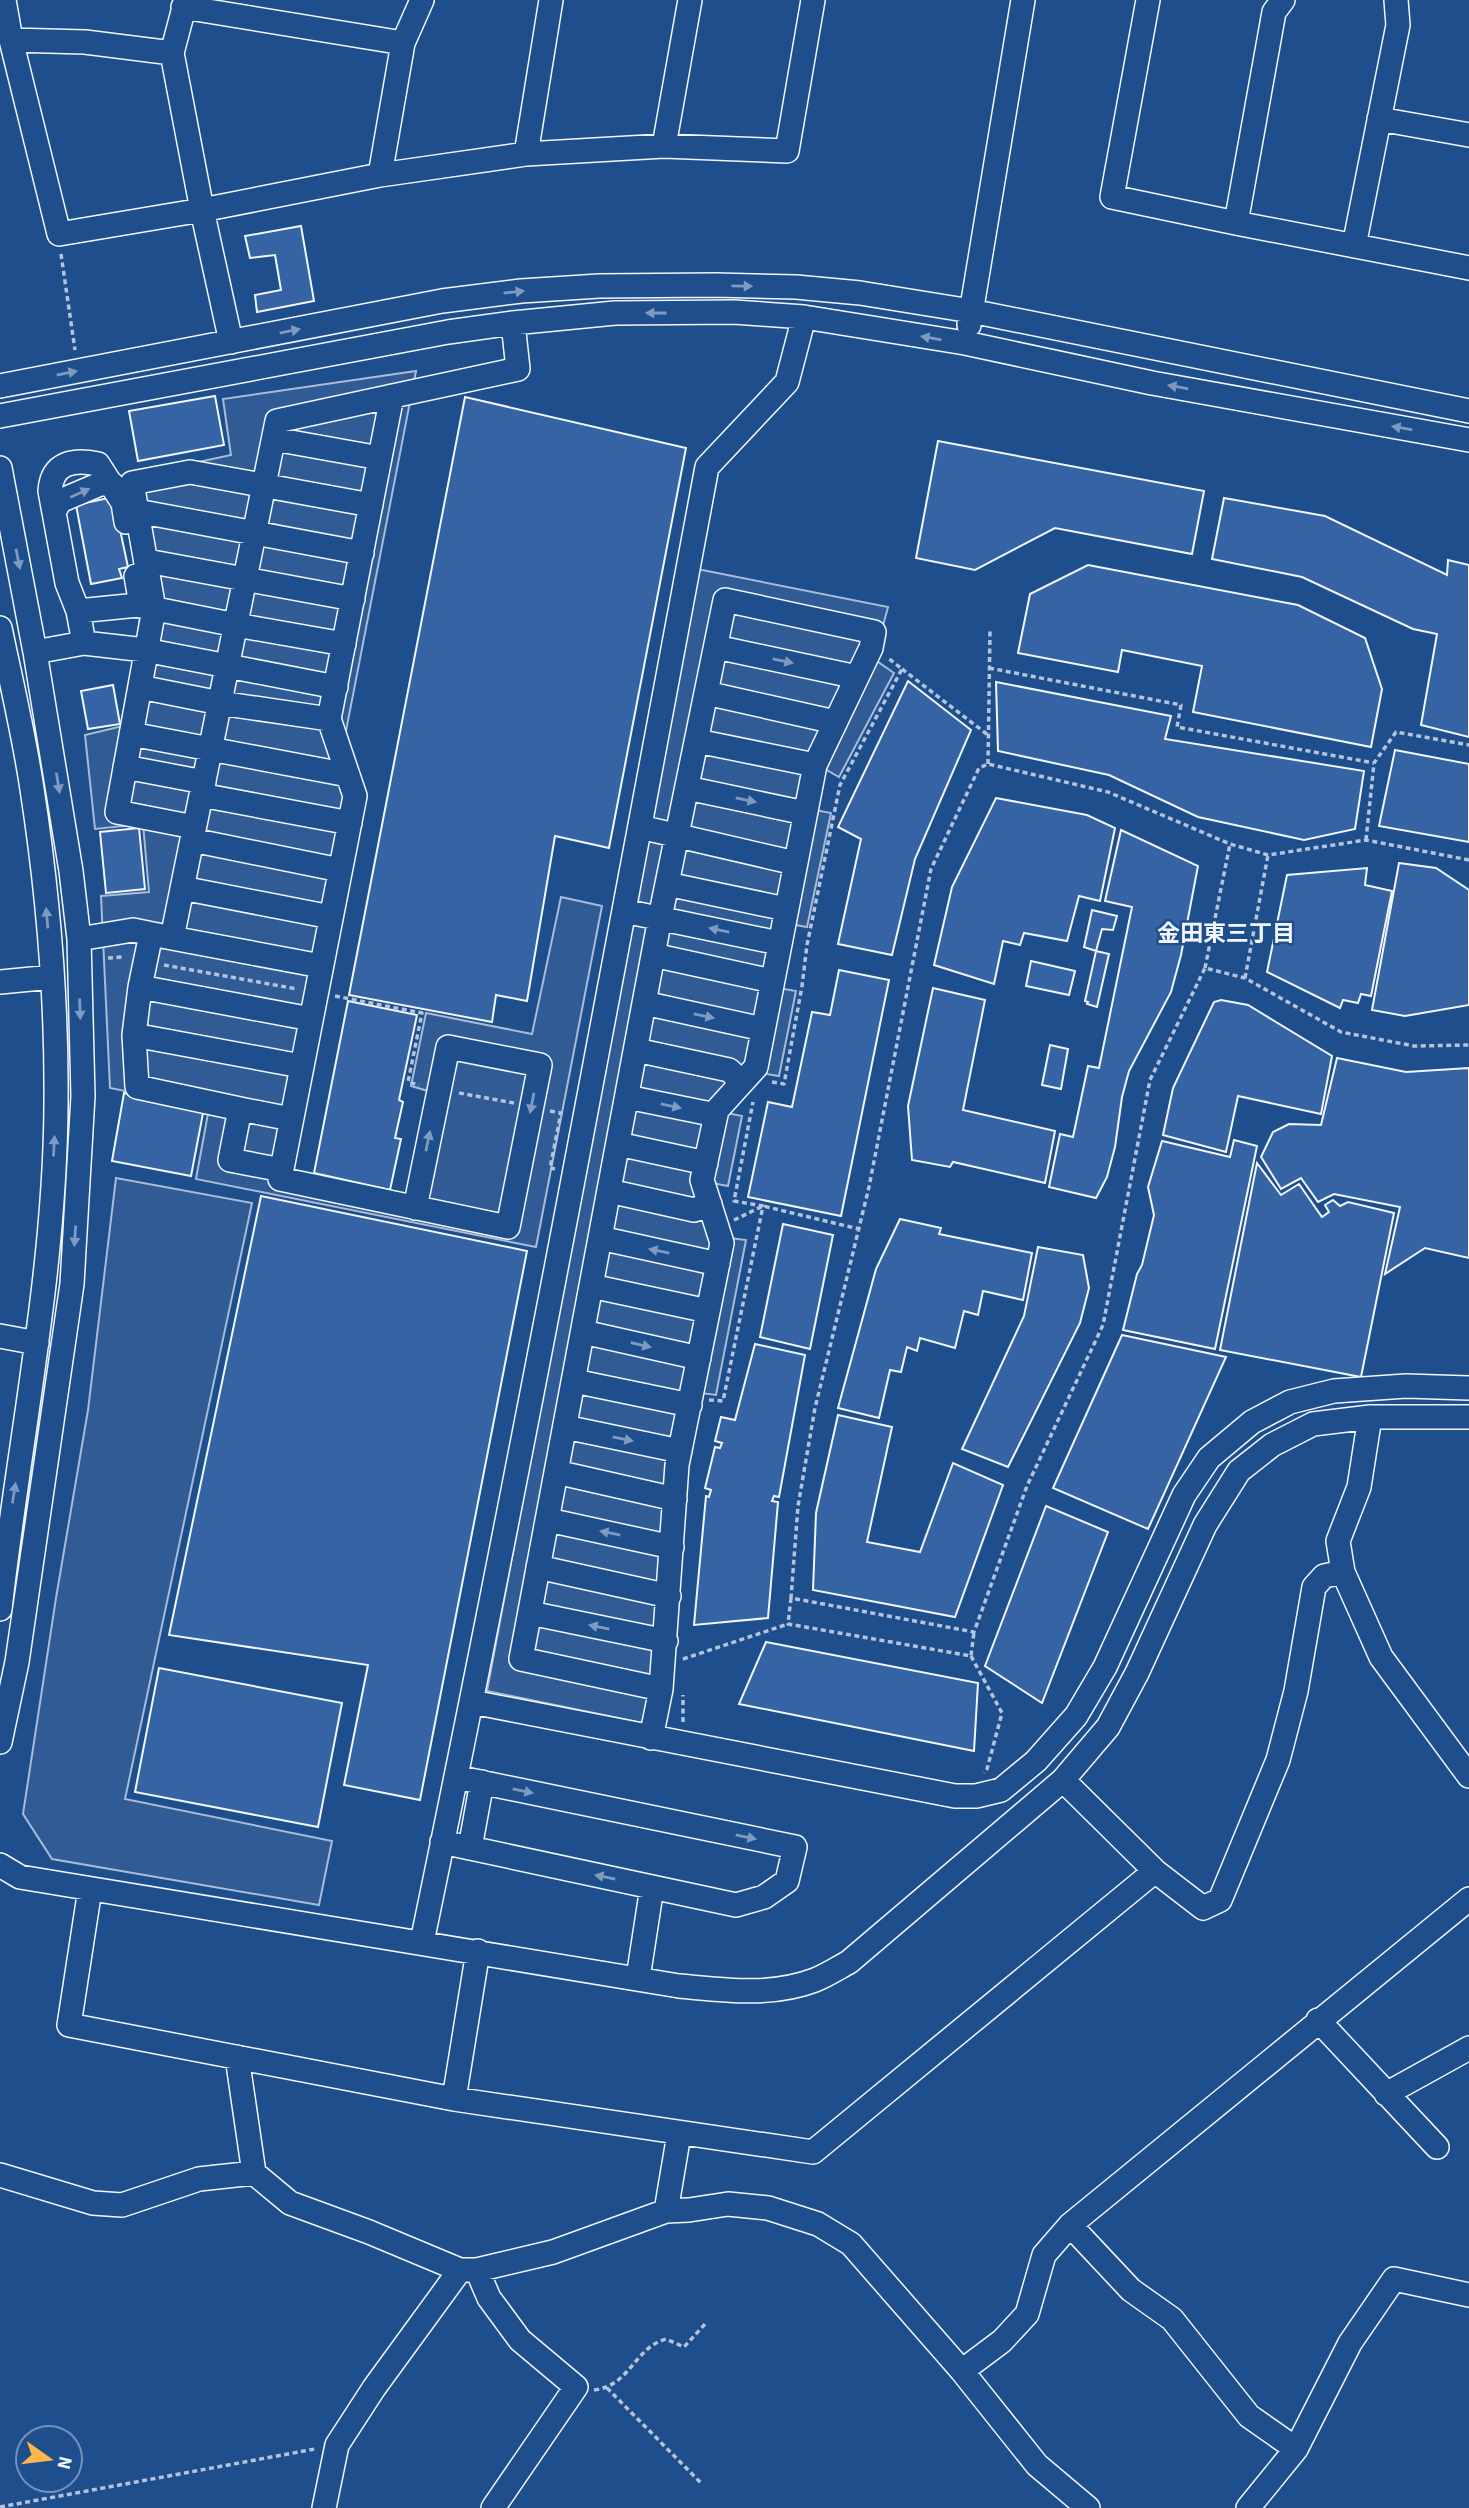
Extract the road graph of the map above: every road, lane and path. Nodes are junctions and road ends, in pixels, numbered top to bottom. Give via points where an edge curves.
1 (4, 0) edge
2 (422, 0) edge
3 (551, 0) edge
4 (690, 0) edge
5 (813, 0) edge
6 (1023, 0) edge
7 (1148, 0) edge
8 (1283, 0) edge
9 (1396, 0) edge
10 (185, 4) edge
11 (11, 40) junction
12 (403, 43) junction
13 (172, 53) junction
14 (1379, 119) junction
15 (1469, 135) edge
16 (664, 146) junction
17 (526, 154) junction
18 (380, 174) junction
19 (202, 210) junction
20 (1236, 223) junction
21 (59, 234) junction
22 (1354, 246) junction
23 (1469, 268) edge
24 (971, 311) junction
25 (804, 317) junction
26 (513, 323) junction
27 (232, 342) junction
28 (965, 344) junction
29 (78, 371) junction
30 (0, 386) edge
31 (392, 396) junction
32 (1469, 411) edge
33 (0, 416) edge
34 (274, 439) junction
35 (1469, 440) edge
36 (380, 458) junction
37 (0, 468) edge
38 (122, 484) junction
39 (264, 485) junction
40 (371, 505) junction
41 (137, 511) junction
42 (54, 512) junction
43 (255, 532) junction
44 (362, 553) junction
45 (147, 561) junction
46 (245, 578) junction
47 (353, 598) junction
48 (146, 607) junction
49 (78, 611) junction
50 (236, 625) junction
51 (0, 628) edge
52 (990, 631) dead end
53 (84, 643) junction
54 (344, 643) junction
55 (716, 647) junction
56 (145, 650) junction
57 (36, 652) junction
58 (880, 653) dead end
59 (228, 665) junction
60 (989, 668) junction
61 (902, 669) junction
62 (857, 677) junction
63 (140, 687) junction
64 (336, 687) junction
65 (706, 693) junction
66 (220, 702) junction
67 (329, 719) junction
68 (835, 722) junction
69 (131, 734) junction
70 (988, 734) junction
71 (697, 741) junction
72 (1469, 745) edge
73 (211, 749) junction
74 (1374, 763) junction
75 (988, 764) junction
76 (814, 765) junction
77 (125, 767) junction
78 (348, 775) junction
79 (202, 788) junction
80 (687, 788) junction
81 (805, 813) junction
82 (349, 823) junction
83 (640, 827) junction
84 (193, 834) junction
85 (677, 836) junction
86 (1366, 841) junction
87 (1230, 844) junction
88 (1268, 855) junction
89 (1469, 860) edge
90 (795, 863) junction
91 (340, 870) junction
92 (667, 884) junction
93 (182, 888) junction
94 (786, 909) junction
95 (624, 911) junction
96 (331, 917) junction
97 (660, 918) junction
98 (161, 936) junction
99 (79, 939) junction
100 (779, 943) junction
101 (653, 956) junction
102 (158, 964) dead end
103 (321, 966) junction
104 (1205, 968) junction
105 (52, 977) junction
106 (1245, 978) junction
107 (772, 981) junction
108 (0, 982) edge
109 (140, 987) junction
110 (302, 990) dead end
111 (330, 995) dead end
112 (644, 1003) junction
113 (311, 1019) junction
114 (763, 1029) junction
115 (134, 1035) junction
116 (1469, 1045) edge
117 (636, 1050) junction
118 (301, 1066) junction
119 (767, 1080) dead end
120 (428, 1087) dead end
121 (748, 1089) junction
122 (450, 1091) dead end
123 (626, 1097) junction
124 (518, 1104) dead end
125 (240, 1109) junction
126 (545, 1110) dead end
127 (716, 1115) junction
128 (291, 1119) junction
129 (616, 1154) junction
130 (578, 1156) junction
131 (706, 1163) junction
132 (282, 1170) junction
133 (558, 1170) dead end
134 (609, 1191) junction
135 (710, 1205) junction
136 (763, 1206) junction
137 (415, 1208) junction
138 (733, 1221) dead end
139 (859, 1229) junction
140 (600, 1238) junction
141 (718, 1264) junction
142 (591, 1286) junction
143 (708, 1311) junction
144 (0, 1336) edge
145 (581, 1342) junction
146 (37, 1343) junction
147 (541, 1344) junction
148 (699, 1358) junction
149 (574, 1381) junction
150 (1469, 1388) edge
151 (698, 1407) junction
152 (1370, 1417) junction
153 (1469, 1417) edge
154 (565, 1427) junction
155 (680, 1451) junction
156 (515, 1476) junction
157 (555, 1478) junction
158 (675, 1499) junction
159 (548, 1520) junction
160 (672, 1547) junction
161 (538, 1567) junction
162 (1343, 1572) junction
163 (669, 1596) junction
164 (791, 1598) junction
165 (1134, 1603) junction
166 (0, 1609) edge
167 (530, 1613) junction
168 (1162, 1617) junction
169 (788, 1624) junction
170 (974, 1633) junction
171 (675, 1651) junction
172 (971, 1656) junction
173 (683, 1659) junction
174 (683, 1671) dead end
175 (672, 1691) junction
176 (471, 1702) junction
177 (683, 1730) dead end
178 (651, 1738) junction
179 (0, 1742) edge
180 (981, 1775) dead end
181 (1469, 1776) edge
182 (456, 1777) junction
183 (1063, 1780) junction
184 (482, 1782) junction
185 (442, 1842) junction
186 (470, 1848) junction
187 (0, 1865) edge
188 (1155, 1871) junction
189 (652, 1887) junction
190 (90, 1889) junction
191 (1466, 1906) edge
192 (422, 1942) junction
193 (478, 1951) junction
194 (638, 1978) junction
195 (1318, 2020) junction
196 (1469, 2048) edge
197 (237, 2057) junction
198 (1387, 2094) junction
199 (454, 2099) junction
200 (679, 2134) junction
201 (1437, 2147) dead end
202 (254, 2174) junction
203 (0, 2175) edge
204 (666, 2211) junction
205 (1070, 2225) junction
206 (469, 2270) junction
207 (1469, 2295) edge
208 (706, 2323) dead end
209 (962, 2371) junction
210 (576, 2387) junction
211 (607, 2388) junction
212 (337, 2445) junction
213 (1296, 2449) junction
214 (701, 2483) dead end
215 (0, 2507) edge
216 (324, 2508) edge
217 (493, 2508) edge
218 (1088, 2508) edge
219 (1248, 2508) edge

1 - 11 street
2 - 12 street
3 - 17 street
4 - 16 street
5 - 16 street via 787,151
6 - 24 street
7 - 20 street via 1112,197
8 - 20 street via 1273,12
9 - 14 street via 1398,25
10 - 12 street
10 - 13 street
11 - 13 street via 85,42
11 - 21 street
12 - 18 street
13 - 19 street
14 - 15 street
14 - 22 street
16 - 17 street
17 - 18 street
18 - 19 street
19 - 21 street
19 - 27 street
20 - 22 street
21 - 29 path
22 - 23 street
27 -> 24 street via 442,301 598,286 796,287
24 - 28 street
24 - 32 street
25 -> 26 street via 734,312 615,313
28 -> 25 street
25 - 83 street via 787,382 707,467
26 - 31 street via 518,369
26 - 33 street
27 - 29 street
35 -> 28 street
30 -> 29 street
31 - 34 street via 277,421
31 - 36 street
34 - 36 street
34 - 39 street
36 - 40 street
37 -> 57 street
38 - 39 street via 190,472
38 - 41 street
42 -> 38 street via 60,501 100,484
38 - 42 street via 116,469 98,464 82,461 57,469 50,491
38 - 48 street via 139,593
39 - 40 street
39 - 43 street
40 - 44 street
41 - 43 street
41 - 45 street
42 - 49 street via 67,583
43 - 44 street
43 - 46 street
44 - 47 street
45 - 46 street
45 - 48 street
46 - 47 street
46 - 50 street
47 - 54 street
48 - 49 street
48 - 50 street
48 - 56 street
49 - 53 street
50 - 54 street
50 - 59 street
105 -> 51 street via 32,787
52 - 60 path
53 - 56 street
53 - 57 street
54 - 64 street
55 -> 62 street
55 - 62 street via 725,600 874,632
55 - 65 street
56 - 59 street
56 - 63 street
57 -> 99 street
58 - 61 path
59 - 64 street
59 - 66 street
60 - 70 path
60 - 74 path via 1181,705 1177,727
61 - 70 path
61 - 119 path via 840,785 784,1084
62 - 68 street
63 - 66 street
63 - 69 street
64 - 67 street
65 - 68 street
65 - 71 street
66 - 67 street
66 - 73 street
67 - 78 street
68 - 76 street
69 - 73 street
69 - 77 street
70 - 75 path
71 - 76 street
71 - 80 street
72 - 74 path via 1396,732
73 - 78 street
73 - 79 street
74 - 86 path
75 - 87 path via 1108,792
75 - 139 path via 979,768 931,869
76 - 81 street
77 - 79 street
77 - 84 street via 117,812
78 - 82 street via 355,796
79 - 82 street
79 - 84 street
80 -> 81 street
80 - 85 street
81 - 90 street
82 - 91 street
83 - 85 street
83 - 95 street
84 - 91 street
84 - 93 street
85 - 90 street
85 - 92 street
86 - 88 path
86 - 89 path
87 - 88 path
87 - 104 path
88 - 106 path
90 - 94 street
91 - 96 street
92 - 94 street
92 - 97 street
93 - 96 street
93 - 98 street
94 - 100 street
95 - 97 street
95 - 130 street
96 - 103 street
100 -> 97 street
97 - 101 street
98 - 99 street via 132,930
98 - 103 street
98 - 109 street
99 -> 179 street via 83,1096 72,1284 17,1662
100 - 107 street
101 - 107 street
101 - 112 street
102 - 110 path
103 - 113 street
104 - 106 path
104 - 170 path via 1150,1080 1103,1325 1027,1486
105 - 108 street
146 -> 105 street via 50,1225 56,1105
106 - 116 path via 1341,1032 1414,1046
107 - 114 street
109 - 113 street
109 - 115 street
111 - 120 path via 422,1013 408,1082
112 -> 114 street
112 - 117 street
113 - 118 street
114 - 121 street
115 - 118 street
115 - 125 street via 137,1087
117 - 121 street via 729,1070
117 - 123 street
118 - 128 street
121 - 127 street
121 - 136 path via 734,1201
122 - 124 path
123 -> 127 street
123 - 129 street
125 - 128 street
125 - 132 street via 230,1160
126 - 133 path via 561,1113 550,1168
127 - 131 street
128 - 132 street
129 - 130 street
129 - 131 street
129 - 134 street
130 - 147 street
131 - 135 street via 702,1180
132 - 137 street via 280,1180
134 - 135 street via 694,1210
134 - 140 street
135 - 141 street via 722,1243
136 - 138 path
136 - 139 path
136 - 151 path via 723,1401 708,1399
137 -> 137 street via 448,1047 540,1065 508,1227
139 - 164 path via 814,1408 798,1506
141 -> 140 street
140 - 142 street
141 - 143 street
142 - 143 street
142 - 145 street
143 - 148 street
144 - 146 street
145 - 147 street
145 -> 148 street
145 - 149 street
166 -> 146 street
147 - 156 street
148 - 151 street
149 - 151 street
149 - 154 street
150 - 165 street via 1334,1391 1290,1402 1252,1422 1209,1458 1184,1495
151 - 155 street
152 - 153 street
152 - 162 street via 1359,1487 1338,1541
152 - 168 street via 1312,1424 1272,1445 1239,1471 1205,1525
154 -> 155 street
154 - 157 street
155 - 158 street
156 - 157 street
156 - 176 street
157 - 158 street
157 - 159 street
158 - 160 street
160 -> 159 street
159 - 161 street
160 - 163 street
161 - 163 street
161 - 167 street
162 - 181 street via 1381,1657
162 - 188 street via 1324,1576 1314,1587 1296,1691 1278,1760 1220,1900 1203,1908
163 - 171 street
164 - 169 path
164 - 170 path
165 - 168 street
165 - 178 street via 1076,1716 1036,1761 1001,1790 955,1796
171 -> 167 street
167 - 175 street via 521,1659
168 - 183 street via 1108,1727
169 - 172 path
169 - 173 path
170 - 172 path
171 - 173 path
171 - 173 path
171 - 175 street
172 - 180 path via 1002,1713 987,1769
173 - 174 path
175 - 177 path
175 - 178 street
176 - 178 street
176 - 182 street
182 - 184 street
182 - 185 street
183 - 188 street
183 - 194 street via 849,1962 816,1980 753,1993
184 - 186 street
184 -> 189 street via 795,1847 787,1881 764,1897 736,1905
185 - 186 street
185 - 192 street
189 -> 186 street
187 - 190 street via 20,1877
188 - 200 street via 813,2152
189 - 194 street
190 - 192 street
190 - 197 street via 69,2025
191 - 195 street
192 - 193 street
193 - 194 street
193 - 199 street
195 - 198 street
195 - 205 street
196 - 198 street
197 - 199 street
197 - 202 street
198 - 201 street
199 - 200 street
200 - 204 street
202 - 203 street via 199,2179 122,2205 93,2203
202 - 206 street via 290,2203
204 - 206 street via 553,2252
204 - 209 street via 728,2204 768,2208 818,2224 851,2244
205 - 209 street via 1044,2255 1027,2314 1002,2341
205 - 213 street via 1131,2290 1172,2319 1250,2416
206 - 210 street via 520,2340
206 - 212 street via 374,2388
207 - 213 street via 1394,2279 1350,2343
208 - 211 path via 684,2347 666,2339 653,2342 617,2383
209 - 218 street via 1037,2465
210 - 211 path
210 - 217 street
211 - 214 path
212 - 215 path
212 - 216 street
213 - 219 street

